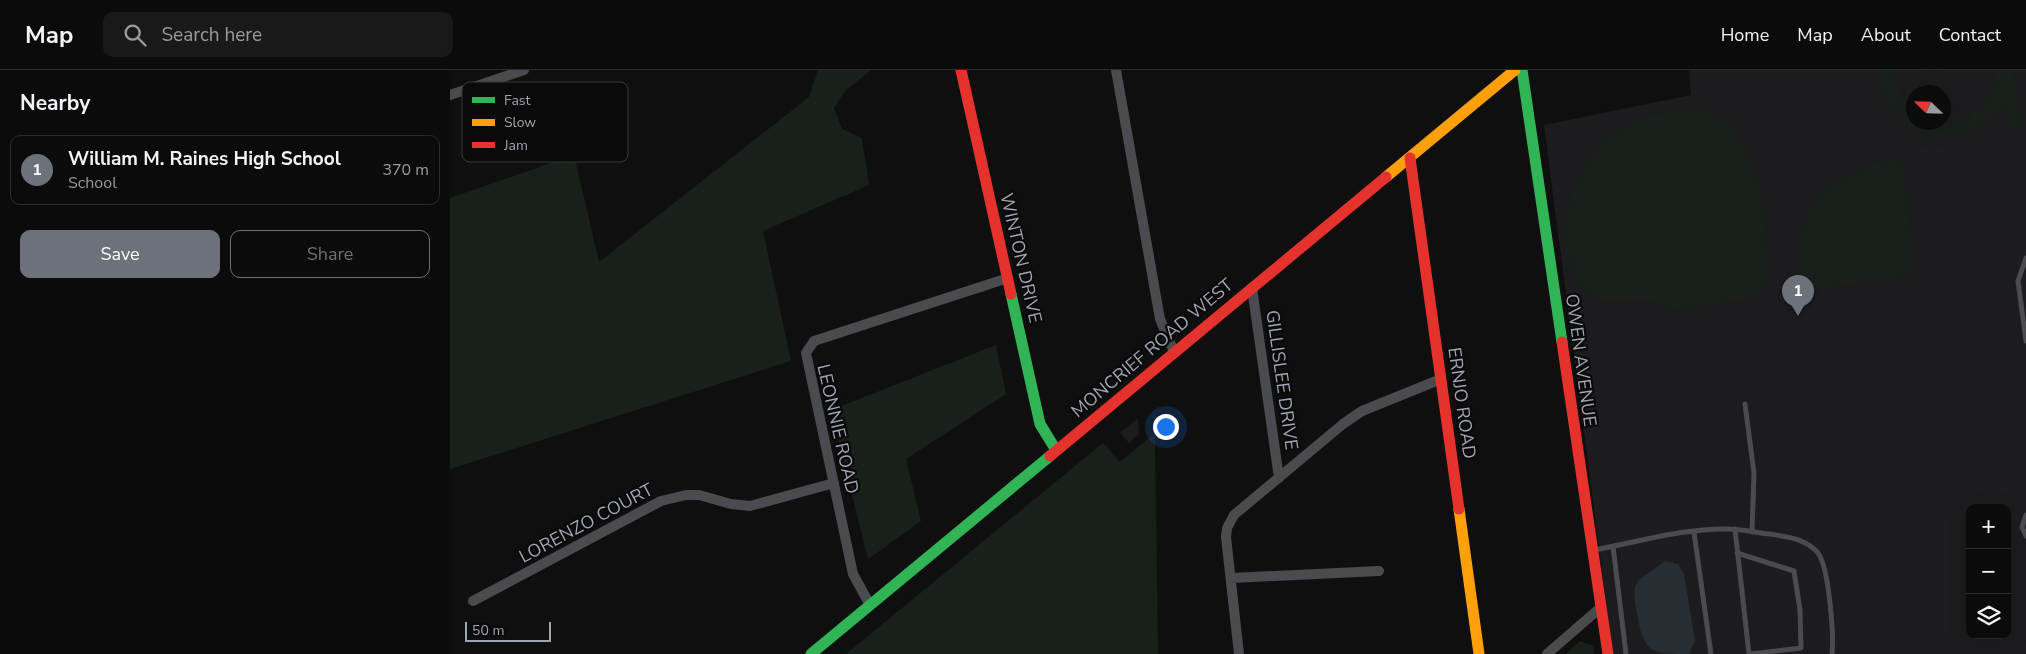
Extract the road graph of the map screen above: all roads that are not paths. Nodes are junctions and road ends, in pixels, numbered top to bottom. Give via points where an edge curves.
1 (524, 70) edge
2 (961, 70) edge
3 (1116, 70) edge
4 (1515, 70) edge
5 (1522, 70) edge
6 (488, 82) edge
7 (462, 91) edge
8 (450, 95) edge
9 (1410, 158) junction
10 (2026, 258) edge
11 (1008, 278) junction
12 (1252, 288) junction
13 (2026, 341) edge
14 (1174, 352) junction
15 (1441, 379) junction
16 (1745, 404) dead end
17 (1056, 450) junction
18 (1279, 478) junction
19 (834, 483) junction
20 (2026, 515) edge
21 (1735, 529) junction
22 (1694, 532) junction
23 (1752, 532) junction
24 (2026, 536) edge
25 (1613, 546) junction
26 (1591, 551) junction
27 (1737, 554) junction
28 (1379, 571) dead end
29 (1232, 578) junction
30 (473, 601) dead end
31 (870, 605) junction
32 (1600, 608) junction
33 (811, 654) edge
34 (1239, 654) edge
35 (1480, 654) edge
36 (1548, 654) edge
37 (1608, 654) edge
38 (1626, 654) edge
39 (1711, 654) edge
40 (1750, 654) edge
41 (1832, 654) edge

1 - 6 street
2 - 11 street, WINTON DRIVE
3 - 14 street via 1160,319
4 - 9 street, MONCRIEF ROAD WEST
5 - 26 street, OWEN AVENUE
7 - 8 street
9 - 12 street, MONCRIEF ROAD WEST
9 - 15 street, ERNJO ROAD
10 - 13 lane via 2018,281
11 - 17 street, WINTON DRIVE via 1040,424
11 - 19 street, LEONNIE ROAD via 811,344 805,359
12 - 14 street, MONCRIEF ROAD WEST
12 - 18 street, GILLISLEE DRIVE
14 - 17 street, MONCRIEF ROAD WEST
15 - 18 street via 1362,411
15 - 35 street, ERNJO ROAD
16 - 23 lane via 1754,473
17 - 31 street, MONCRIEF ROAD WEST
18 - 29 street via 1241,508 1227,528 1227,557
19 - 30 street, LORENZO COURT via 750,506 699,495 660,501
19 - 31 street, LEONNIE ROAD via 853,574
20 - 24 lane via 2022,527
21 - 22 lane
21 - 23 lane
21 - 27 lane
22 - 25 lane
22 - 39 lane
23 - 41 lane via 1806,542 1819,554 1830,608 1834,641
25 - 26 lane
25 - 38 lane
26 - 32 street, OWEN AVENUE
27 - 40 lane
27 - 40 lane via 1794,571 1800,610 1801,648
28 - 29 street
29 - 34 street
31 - 33 street, MONCRIEF ROAD WEST
32 - 36 street
32 - 37 street, OWEN AVENUE

